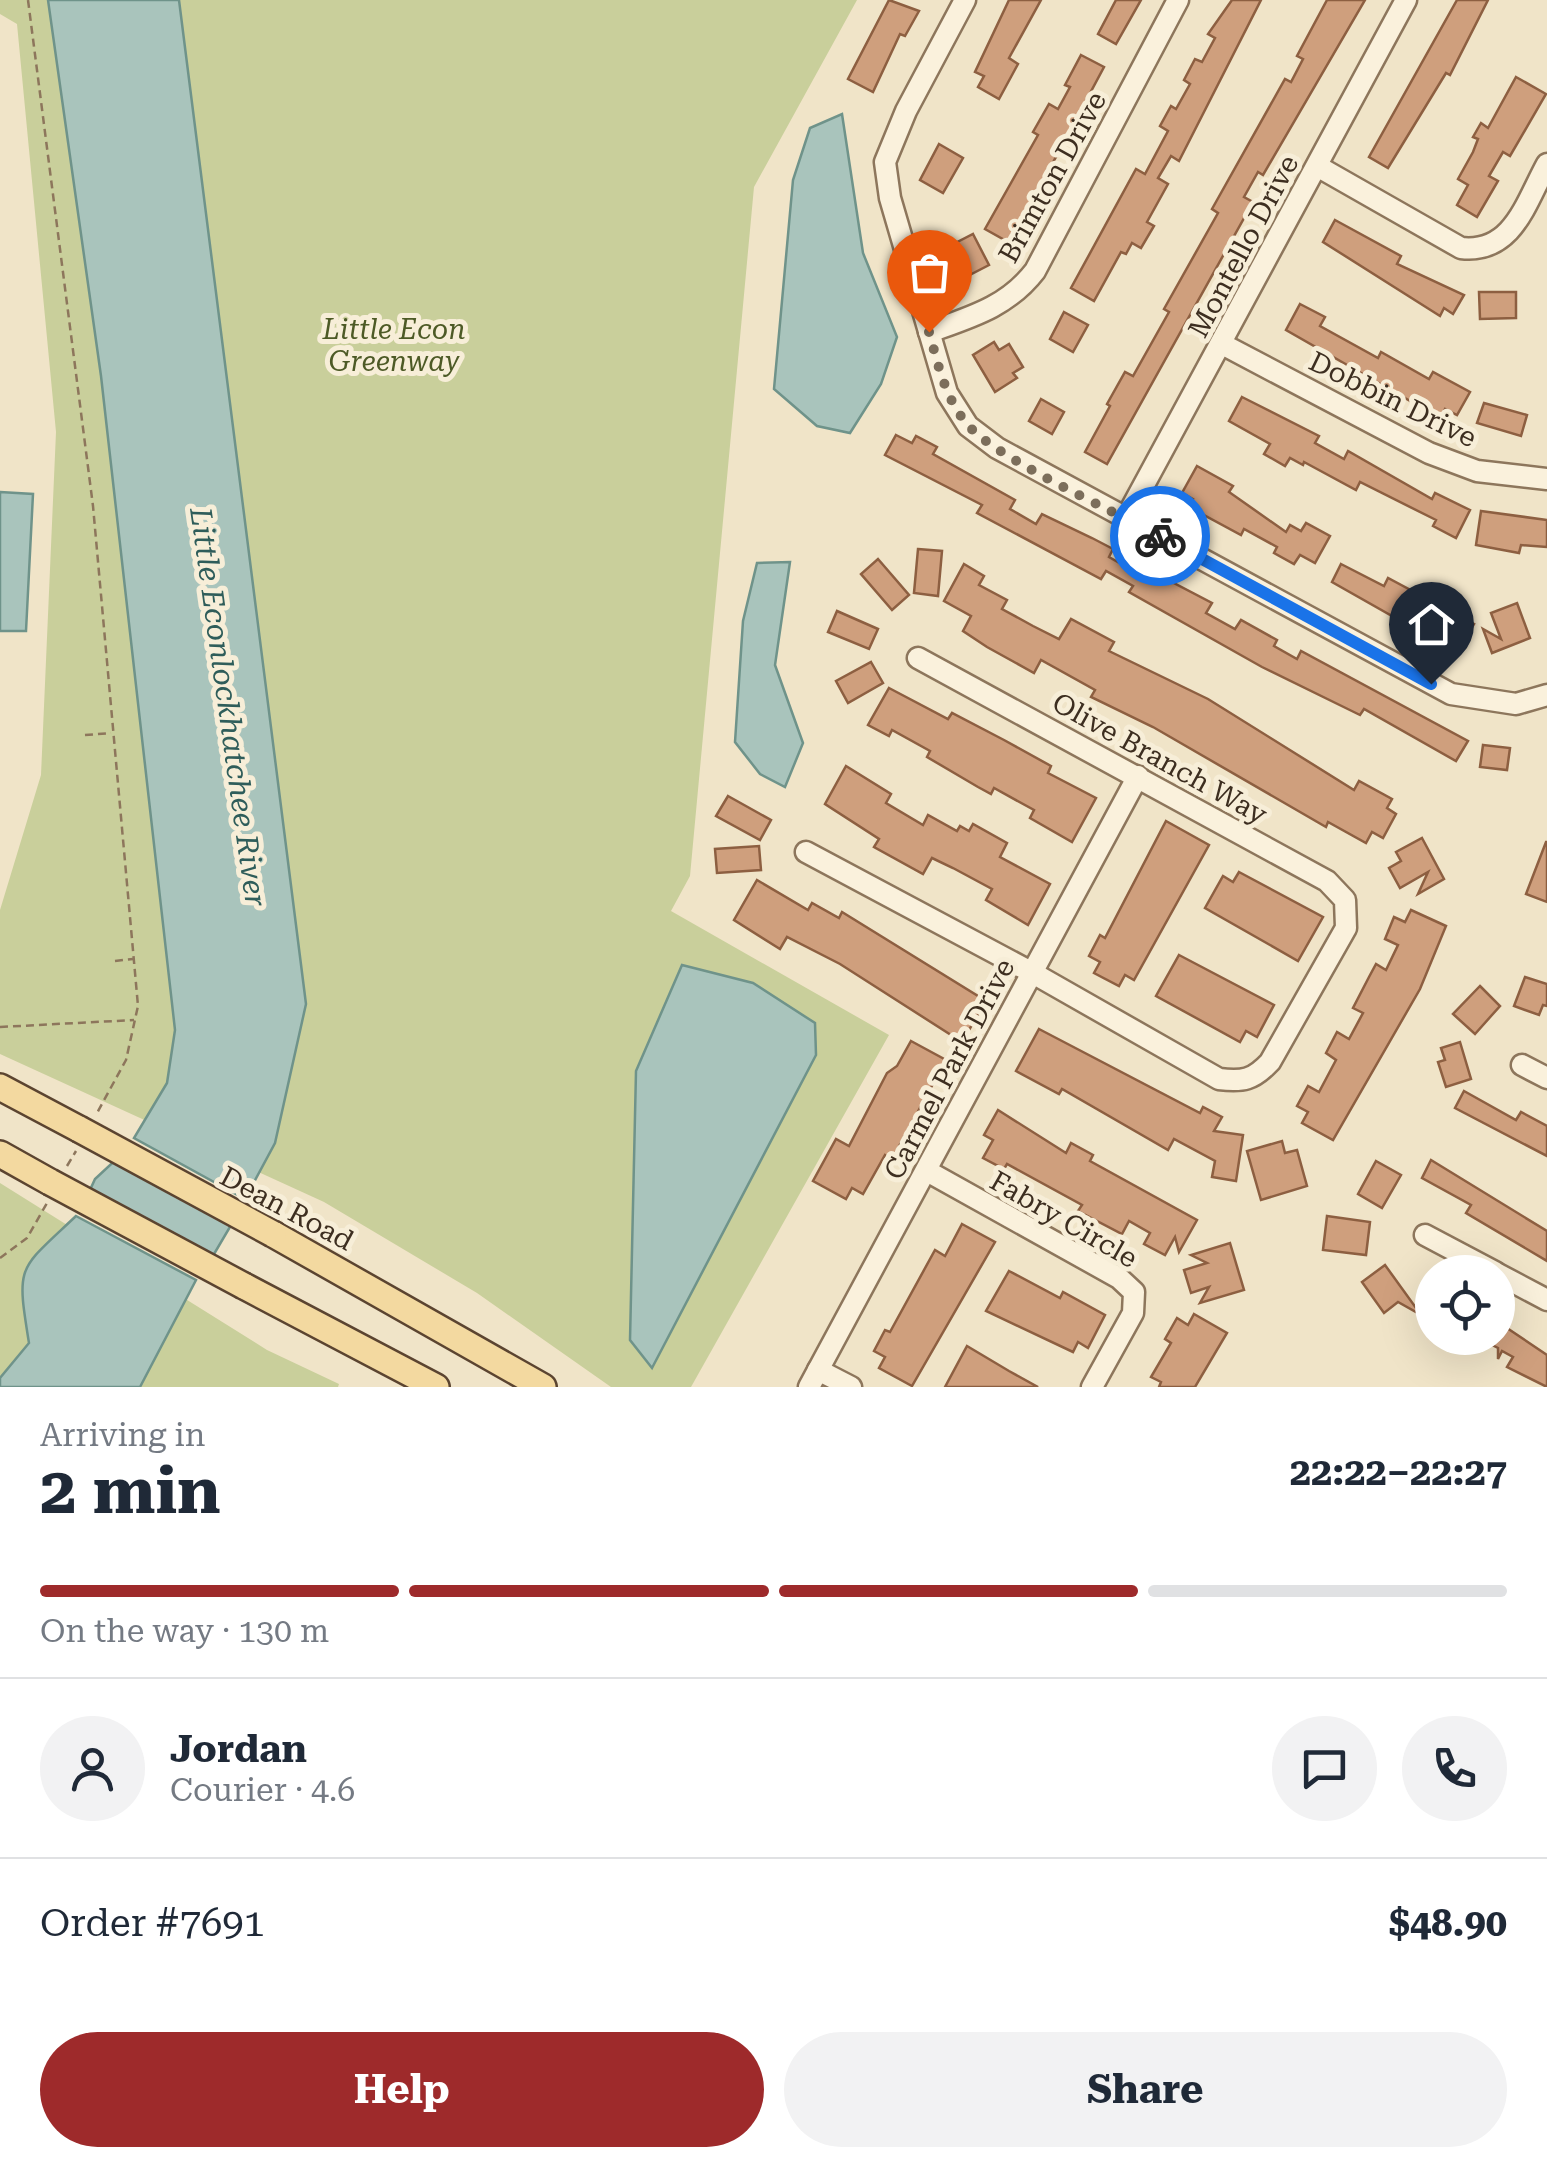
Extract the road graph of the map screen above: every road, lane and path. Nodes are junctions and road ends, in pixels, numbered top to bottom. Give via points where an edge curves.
1 (28, 0) edge
2 (965, 0) edge
3 (1178, 0) edge
4 (1406, 0) edge
5 (1547, 164) edge
6 (1317, 166) junction
7 (929, 332) junction
8 (1222, 344) junction
9 (1547, 479) edge
10 (1126, 518) junction
11 (918, 658) dead end
12 (1547, 695) edge
13 (113, 732) junction
14 (85, 734) dead end
15 (1138, 776) junction
16 (806, 852) dead end
17 (134, 959) junction
18 (116, 961) dead end
19 (1032, 972) junction
20 (136, 1020) junction
21 (0, 1027) edge
22 (1522, 1065) dead end
23 (1547, 1078) edge
24 (0, 1087) edge
25 (84, 1131) junction
26 (0, 1154) edge
27 (927, 1171) junction
28 (54, 1185) junction
29 (1425, 1235) dead end
30 (1462, 1255) edge
31 (0, 1258) edge
32 (1515, 1283) edge
33 (1547, 1300) edge
34 (814, 1378) edge
35 (436, 1387) edge
36 (543, 1387) edge
37 (850, 1387) edge
38 (1092, 1387) edge

1 - 13 path via 89,468
2 - 7 street via 885,162
3 - 7 street, Brimton Drive via 1035,271 994,309
4 - 6 street, Montello Drive
5 - 6 street via 1510,232 1496,246 1478,250 1462,248
6 - 8 street, Montello Drive
7 - 10 street via 947,393 968,426
8 - 9 street, Dobbin Drive via 1429,453 1478,471
8 - 10 street, Montello Drive
10 - 12 street via 1451,694 1516,704
11 - 15 street, Olive Branch Way
13 - 14 path
13 - 17 path
15 - 19 street, Carmel Park Drive
15 - 19 street, Olive Branch Way via 1327,881 1345,900 1346,928 1270,1062 1240,1082 1219,1078
16 - 19 street
17 - 18 path
17 - 20 path
19 - 27 street, Carmel Park Drive
20 - 21 path
20 - 25 path via 126,1060
22 - 23 street
24 - 25 main road, Dean Road
25 - 28 path
25 - 36 main road, Dean Road, bridge
26 - 28 main road
27 - 34 street, Carmel Park Drive
27 - 38 street, Fabry Circle via 1120,1278 1134,1292 1133,1313
28 - 31 path via 27,1238
28 - 35 main road, bridge
29 - 30 street
32 - 33 street
34 - 37 street

